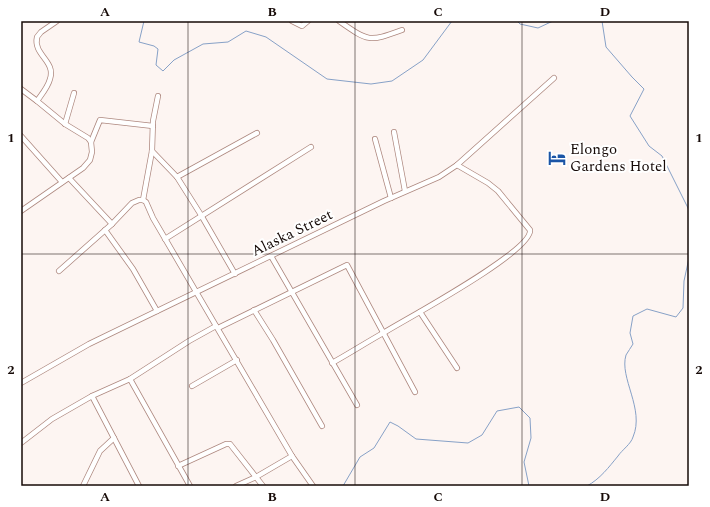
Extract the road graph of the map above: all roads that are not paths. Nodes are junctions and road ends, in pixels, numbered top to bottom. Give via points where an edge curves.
1 (57, 21) edge
2 (292, 21) edge
3 (308, 21) edge
4 (339, 21) edge
5 (402, 30) dead end
6 (554, 78) dead end
7 (21, 89) edge
8 (74, 92) dead end
9 (158, 96) dead end
10 (38, 101) junction
11 (65, 124) junction
12 (153, 126) junction
13 (394, 132) dead end
14 (257, 133) dead end
15 (21, 136) edge
16 (375, 139) dead end
17 (91, 142) junction
18 (311, 147) dead end
19 (152, 151) junction
20 (457, 165) junction
21 (177, 177) junction
22 (69, 178) junction
23 (62, 182) junction
24 (405, 191) junction
25 (391, 198) junction
26 (143, 200) junction
27 (21, 211) edge
28 (201, 215) junction
29 (112, 224) junction
30 (105, 230) junction
31 (165, 239) junction
32 (270, 256) junction
33 (59, 271) dead end
34 (234, 274) junction
35 (196, 292) junction
36 (291, 293) junction
37 (254, 310) junction
38 (157, 311) junction
39 (420, 312) junction
40 (217, 327) junction
41 (384, 332) junction
42 (237, 360) junction
43 (332, 363) junction
44 (457, 368) dead end
45 (130, 379) junction
46 (21, 383) edge
47 (192, 386) dead end
48 (415, 392) dead end
49 (92, 396) junction
50 (357, 405) dead end
51 (322, 426) dead end
52 (114, 438) junction
53 (21, 443) edge
54 (292, 456) junction
55 (178, 466) junction
56 (256, 477) junction
57 (83, 486) edge
58 (139, 486) edge
59 (190, 486) edge
60 (236, 486) edge
61 (264, 486) edge
62 (313, 486) edge

1 - 10 street via 36,37 36,47 49,63 51,74
2 - 3 street via 302,26
4 - 5 street via 361,36 371,39 382,38
6 - 20 street, Alaska Street
7 - 10 street
8 - 11 street
9 - 12 street
10 - 11 street
11 - 17 street
12 - 17 street via 100,120
12 - 19 street
13 - 24 street
14 - 21 street
15 - 23 street
16 - 25 street
17 - 22 street via 90,160 84,168
18 - 28 street
19 - 21 street
19 - 26 street
20 - 24 street, Alaska Street via 440,177
20 - 39 street via 498,191 531,233 497,264
21 - 28 street
22 - 23 street
22 - 29 street
23 - 27 street
24 - 25 street, Alaska Street
25 - 32 street, Alaska Street
26 - 29 street via 132,203
26 - 31 street
28 - 31 street
28 - 34 street
29 - 30 street
30 - 33 street
30 - 38 street
31 - 35 street
32 - 34 street, Alaska Street
32 - 36 street
34 - 35 street, Alaska Street
35 - 38 street, Alaska Street
35 - 40 street
36 - 37 street
36 - 41 street via 348,265
36 - 43 street
37 - 40 street
37 - 51 street
38 - 46 street, Alaska Street via 89,344
39 - 41 street
39 - 44 street
40 - 42 street
40 - 45 street
41 - 43 street
41 - 48 street
42 - 47 street
42 - 54 street
43 - 50 street
45 - 49 street
45 - 55 street
49 - 52 street
49 - 53 street via 52,419
52 - 57 street via 100,451
52 - 58 street
54 - 56 street
54 - 62 street
55 - 56 street via 230,444
55 - 59 street
56 - 60 street
56 - 61 street

